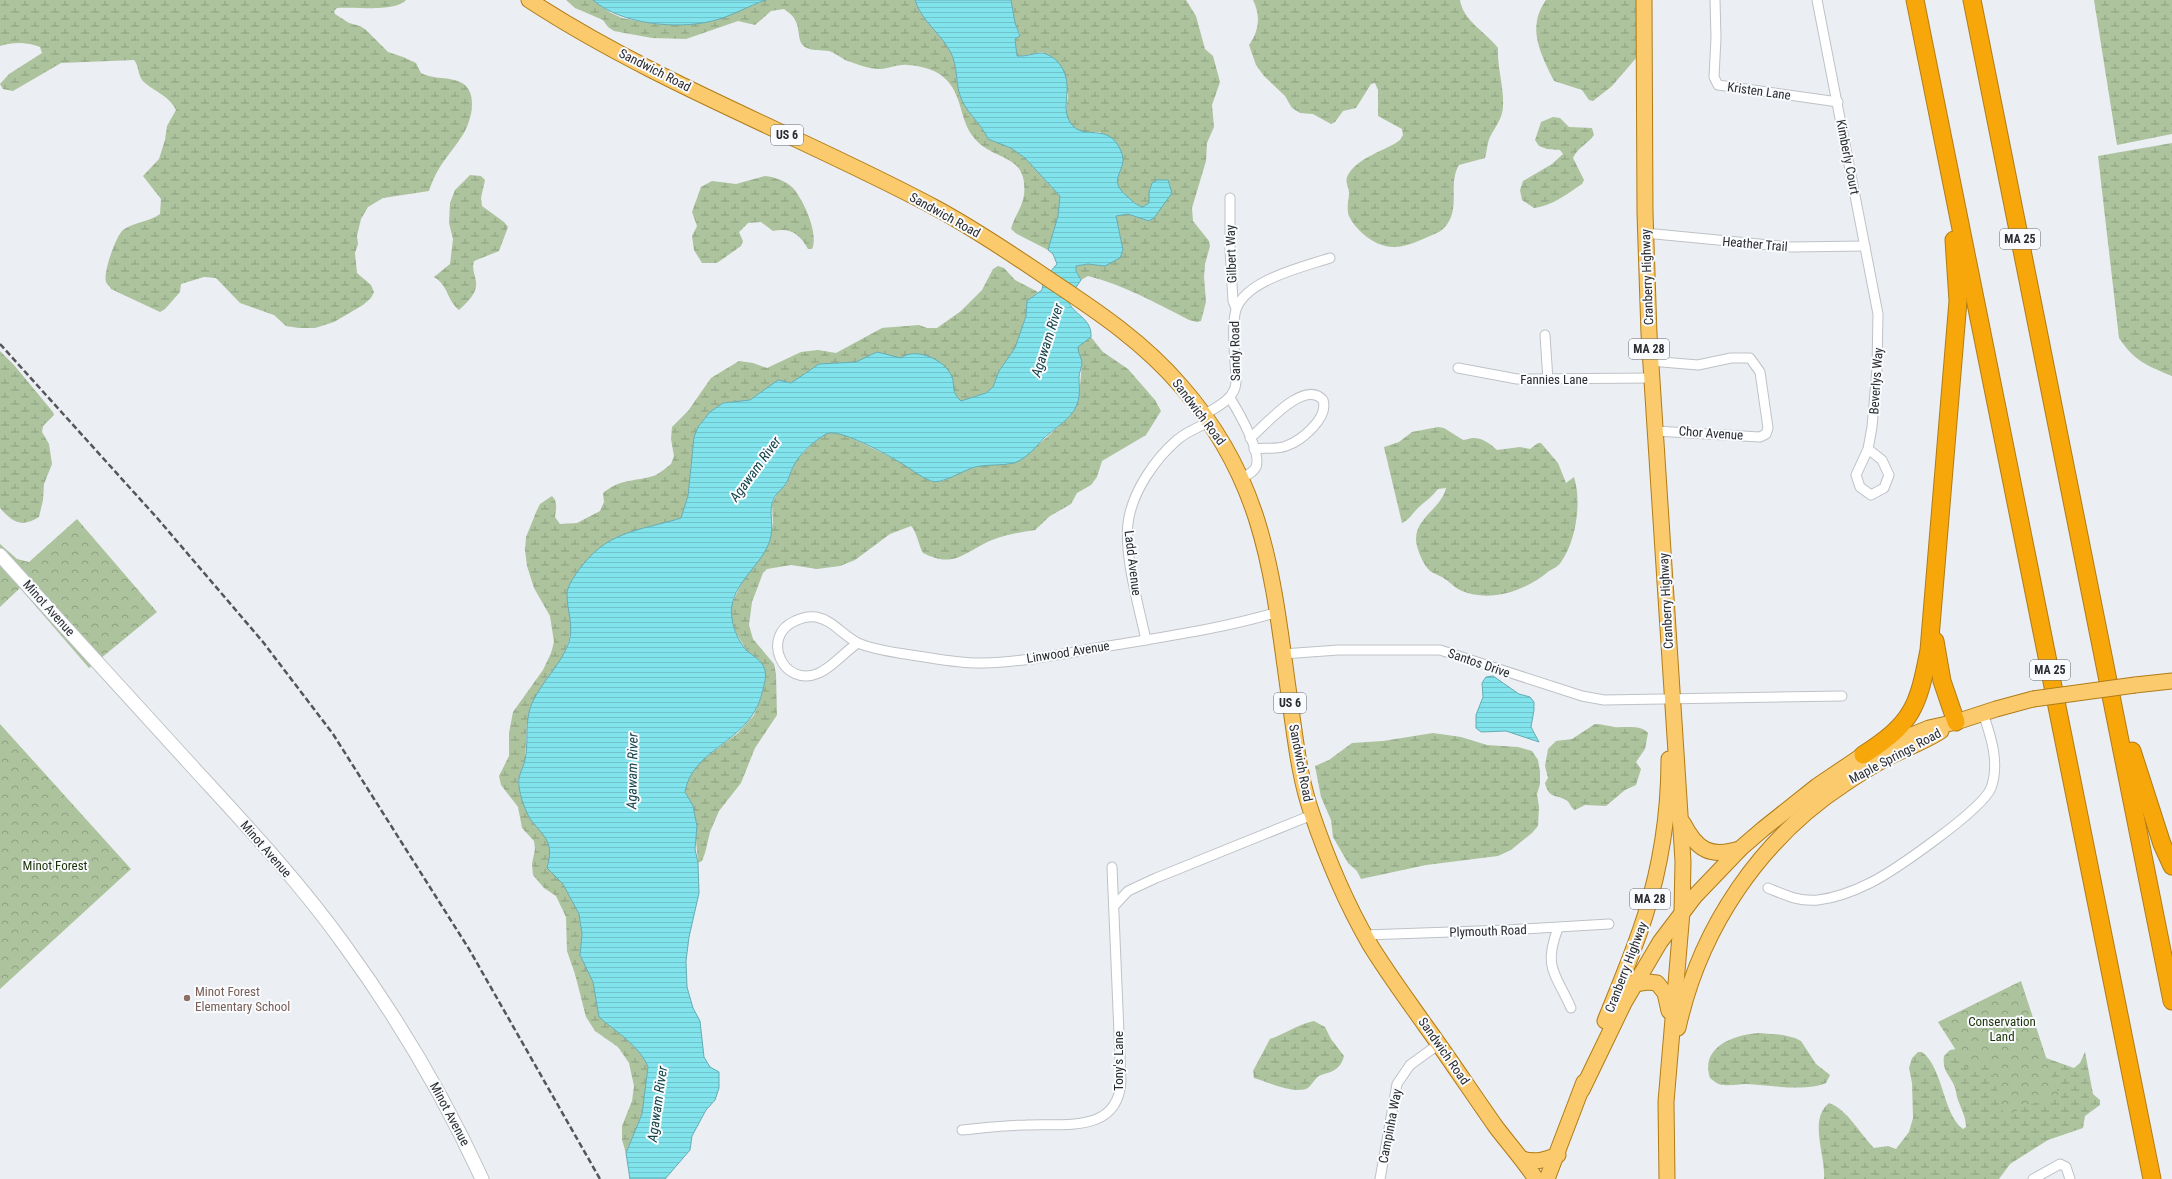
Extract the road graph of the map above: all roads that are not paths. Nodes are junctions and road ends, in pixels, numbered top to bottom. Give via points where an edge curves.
1 (529, 0) edge
2 (1644, 0) edge
3 (1715, 0) edge
4 (1817, 0) edge
5 (1915, 0) edge
6 (1972, 0) edge
7 (1838, 102) junction
8 (1948, 162) junction
9 (1230, 198) dead end
10 (1645, 233) junction
11 (1865, 246) junction
12 (1330, 258) dead end
13 (1236, 308) junction
14 (1878, 314) joint
15 (1545, 335) dead end
16 (1650, 361) junction
17 (1458, 368) dead end
18 (1651, 378) junction
19 (1548, 380) junction
20 (1230, 398) junction
21 (1207, 418) junction
22 (1655, 431) junction
23 (1250, 438) junction
24 (1868, 448) junction
25 (1254, 449) junction
26 (1241, 478) junction
27 (0, 555) edge
28 (1278, 612) junction
29 (1933, 614) junction
30 (2098, 634) junction
31 (1146, 640) junction
32 (858, 643) junction
33 (1283, 654) junction
34 (2172, 682) edge
35 (1842, 696) dead end
36 (1671, 698) junction
37 (1983, 713) junction
38 (1956, 722) junction
39 (1863, 755) junction
40 (1312, 815) junction
41 (1682, 821) junction
42 (1741, 848) junction
43 (2172, 866) edge
44 (1112, 867) dead end
45 (1768, 888) dead end
46 (1114, 906) junction
47 (1682, 912) junction
48 (1609, 924) dead end
49 (1558, 928) junction
50 (1365, 935) junction
51 (1634, 984) junction
52 (2172, 1000) edge
53 (1571, 1008) dead end
54 (1672, 1020) junction
55 (1439, 1044) junction
56 (1669, 1072) junction
57 (1582, 1090) junction
58 (962, 1130) dead end
59 (1498, 1130) junction
60 (1558, 1155) junction
61 (1522, 1159) junction
62 (482, 1179) edge
63 (1380, 1179) edge
64 (1524, 1179) edge
65 (1536, 1179) edge
66 (1547, 1179) edge
67 (1667, 1179) edge
68 (2033, 1179) edge
69 (2070, 1179) edge
70 (2152, 1179) edge

1 - 21 main road, Sandwich Road / US 6 via 624,55 935,208 1074,295 1140,344 1180,384
2 - 10 main road, Cranberry Highway / MA 28
3 - 7 street, Kristen Lane via 1714,77 1718,85
4 - 7 street, Kimberly Court
5 - 8 highway, MA 25
6 - 30 highway, MA 25
7 - 11 street, Kimberly Court
8 - 29 highway via 1958,301
8 - 70 highway, MA 25
9 - 13 street, Gilbert Way via 1230,248 1233,301
10 - 11 street, Heather Trail via 1791,247
10 - 16 main road, Cranberry Highway / MA 28
11 - 14 street, Kimberly Court
12 - 13 street, Sandy Road via 1264,282 1246,295
13 - 20 street, Sandy Road via 1236,382
14 - 24 street, Beverlys Way via 1876,391
15 - 19 street
16 - 18 main road, Cranberry Highway / MA 28
16 - 22 street, Chor Avenue via 1698,364 1739,357 1750,358 1760,372 1768,428 1766,434 1756,437
17 - 19 street, Fannies Lane via 1504,378
18 - 19 street, Fannies Lane
18 - 22 main road, Cranberry Highway / MA 28
20 - 21 street, Sandy Road
20 - 23 street
21 - 26 main road, Sandwich Road / US 6
21 - 31 street, Ladd Avenue via 1178,439 1158,460 1139,491 1130,512 1130,551
22 - 36 main road, Cranberry Highway / MA 28
23 - 25 street
23 - 25 street via 1286,404 1308,396 1317,396 1323,400 1323,409 1317,421 1301,438 1285,447
24 - 24 street, Beverlys Way via 1858,467 1856,479 1863,490 1871,496 1884,488 1889,475 1882,460
25 - 26 street via 1257,465 1251,474
26 - 28 main road, Sandwich Road / US 6 via 1264,542
27 - 62 main road, Minot Avenue via 245,824 325,919 419,1057
28 - 31 street, Linwood Avenue via 1227,626
28 - 33 main road, Sandwich Road / US 6
29 - 38 highway via 1939,665
29 - 39 highway via 1924,674 1919,695 1910,714 1892,736
30 - 43 highway via 2143,788
30 - 52 highway, MA 25
31 - 32 street, Linwood Avenue via 1058,655 982,663 898,653
32 - 32 street, Linwood Avenue via 823,620 812,617 797,620 787,626 780,636 778,648 782,662 790,672 806,676 826,669
33 - 36 street, Santos Drive via 1338,650 1440,650 1582,696 1604,700
33 - 40 main road, Sandwich Road / US 6 via 1300,768
34 - 37 main road, Maple Springs Road, bridge via 2135,684 2033,700
35 - 36 street
36 - 41 main road, Cranberry Highway / MA 28 via 1677,738
36 - 57 main road, Cranberry Highway / MA 28 via 1667,804 1656,878 1645,917 1591,1058
37 - 38 main road, Maple Springs Road
37 - 45 street via 1993,749 1995,774 1988,794 1969,814 1901,864 1879,878 1852,890 1809,900 1793,898
38 - 39 main road, Maple Springs Road via 1929,728
38 - 56 main road, Maple Springs Road via 1934,736 1871,767 1824,798 1795,821 1755,865 1730,899 1704,949 1687,996
39 - 42 main road, Maple Springs Road via 1816,786
40 - 46 street via 1156,878 1128,891
40 - 50 main road, Sandwich Road / US 6
41 - 42 main road via 1695,843 1708,851 1720,853
41 - 47 main road, Cranberry Highway / MA 28
42 - 47 main road, Maple Springs Road
44 - 46 street, Tony's Lane
46 - 58 street, Tony's Lane via 1121,1081 1116,1103 1102,1117 1083,1124
47 - 51 main road, Cranberry Highway
47 - 54 main road, Cranberry Highway / MA 28
48 - 49 street, Plymouth Road
49 - 50 street, Plymouth Road
49 - 53 street via 1550,960
50 - 55 main road, Sandwich Road / US 6
51 - 54 main road via 1652,982 1660,986 1665,993
51 - 57 main road, Cranberry Highway
54 - 56 main road, Cranberry Highway / MA 28
55 - 59 main road, Sandwich Road / US 6
55 - 63 street, Campinha Way via 1407,1068 1397,1084
56 - 67 main road, Cranberry Highway / MA 28
57 - 60 main road, Cranberry Highway / MA 28
59 - 61 main road, Sandwich Road / US 6
59 - 64 main road, Sandwich Road / US 6
60 - 61 main road via 1543,1161
60 - 66 main road, Cranberry Highway / MA 28
61 - 65 main road, Sandwich Road / US 6
68 - 69 street via 2060,1164 2066,1167

